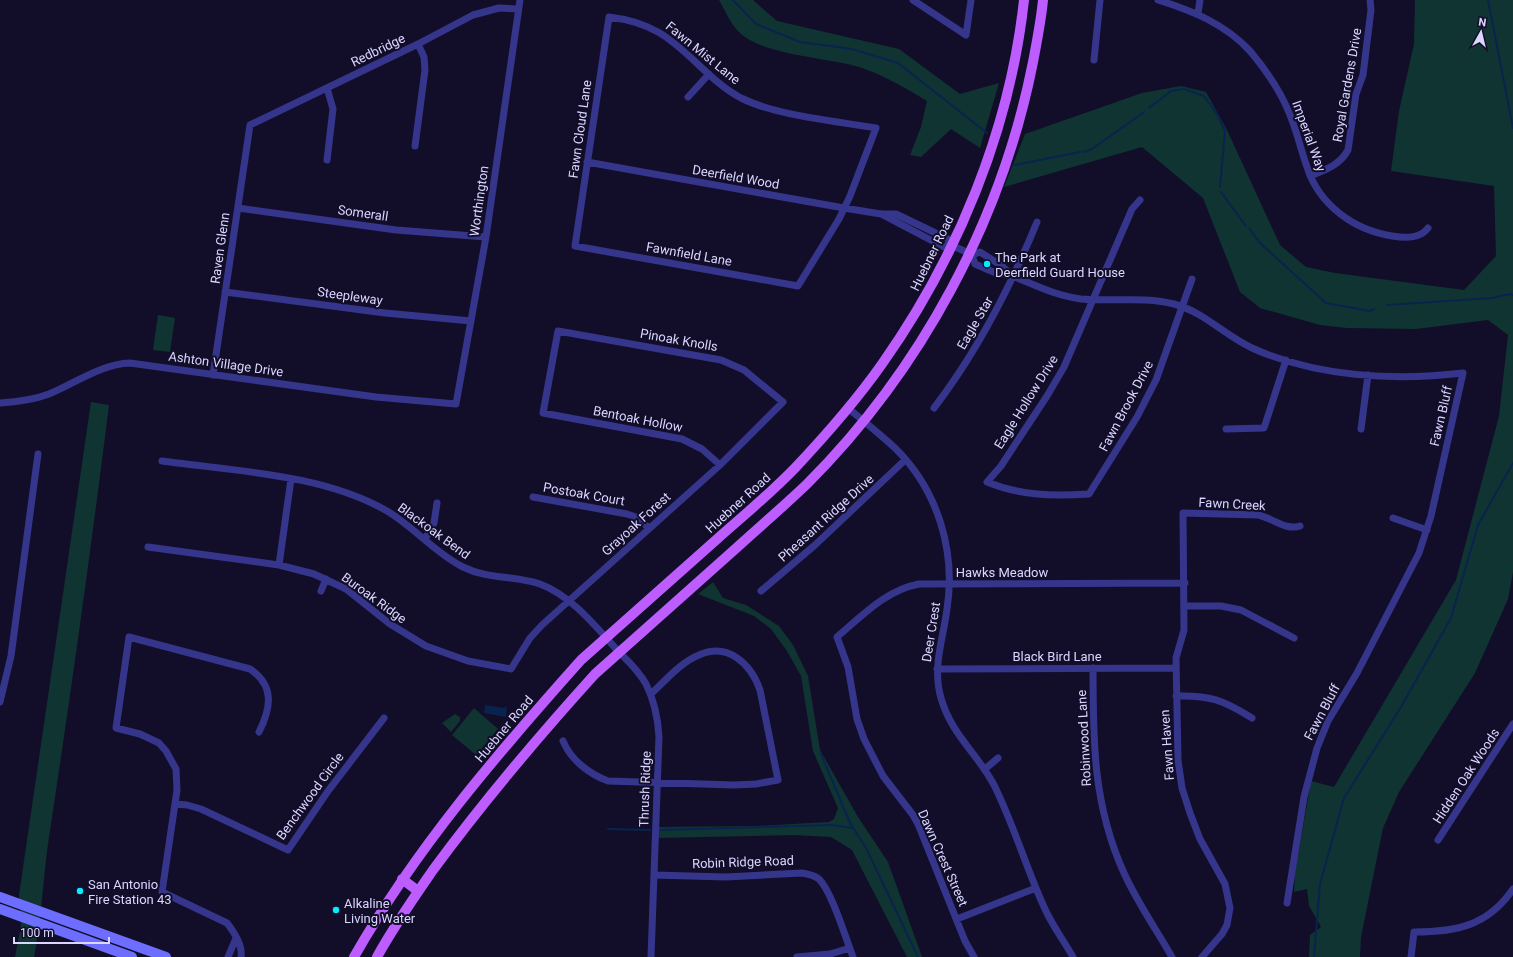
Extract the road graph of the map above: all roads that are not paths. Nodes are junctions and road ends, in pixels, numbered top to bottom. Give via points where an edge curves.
1 (520, 0) edge
2 (913, 0) edge
3 (971, 0) edge
4 (1024, 0) edge
5 (1043, 0) edge
6 (1100, 0) edge
7 (1158, 0) edge
8 (1200, 0) edge
9 (1370, 0) edge
10 (518, 9) junction
11 (1198, 14) junction
12 (609, 16) joint
13 (418, 44) junction
14 (1094, 60) dead end
15 (709, 74) junction
16 (327, 88) junction
17 (688, 97) dead end
18 (250, 125) joint
19 (415, 146) dead end
20 (327, 160) dead end
21 (588, 162) junction
22 (1310, 176) junction
23 (1140, 200) dead end
24 (238, 208) junction
25 (844, 208) junction
26 (1037, 222) dead end
27 (1428, 228) dead end
28 (486, 237) junction
29 (950, 245) junction
30 (575, 246) joint
31 (970, 254) junction
32 (1013, 276) junction
33 (1192, 279) dead end
34 (226, 292) junction
35 (1093, 300) junction
36 (1183, 306) junction
37 (471, 321) junction
38 (1286, 360) junction
39 (213, 375) junction
40 (1368, 375) junction
41 (783, 402) joint
42 (0, 403) edge
43 (456, 404) joint
44 (849, 408) junction
45 (934, 408) dead end
46 (543, 413) joint
47 (864, 421) junction
48 (1226, 429) dead end
49 (1361, 429) dead end
50 (38, 454) dead end
51 (906, 460) junction
52 (162, 461) dead end
53 (720, 465) junction
54 (291, 479) junction
55 (1089, 494) joint
56 (533, 497) dead end
57 (437, 503) dead end
58 (1183, 513) joint
59 (1393, 518) dead end
60 (1300, 526) dead end
61 (649, 528) junction
62 (1427, 530) junction
63 (425, 539) junction
64 (148, 548) dead end
65 (279, 565) junction
66 (326, 579) junction
67 (1185, 583) junction
68 (950, 584) junction
69 (321, 590) dead end
70 (761, 591) dead end
71 (568, 601) junction
72 (1185, 606) junction
73 (837, 637) joint
74 (606, 638) junction
75 (1294, 638) dead end
76 (619, 652) junction
77 (1093, 668) junction
78 (1176, 668) junction
79 (511, 669) joint
80 (937, 669) junction
81 (651, 694) junction
82 (1176, 696) junction
83 (0, 702) edge
84 (384, 718) dead end
85 (1252, 718) dead end
86 (1513, 724) edge
87 (259, 732) dead end
88 (563, 741) dead end
89 (998, 758) dead end
90 (985, 769) junction
91 (656, 783) junction
92 (175, 804) junction
93 (1438, 840) dead end
94 (654, 875) junction
95 (402, 879) junction
96 (1036, 888) junction
97 (418, 891) junction
98 (1512, 894) edge
99 (0, 897) edge
100 (1287, 903) dead end
101 (0, 909) edge
102 (957, 919) junction
103 (236, 938) junction
104 (850, 948) junction
105 (231, 956) edge
106 (132, 957) edge
107 (166, 957) edge
108 (241, 957) edge
109 (354, 957) edge
110 (378, 957) edge
111 (651, 957) edge
112 (797, 957) edge
113 (853, 957) edge
114 (974, 957) edge
115 (1073, 957) edge
116 (1172, 957) edge
117 (1202, 957) edge
118 (1411, 957) edge

1 - 10 street, Worthington
2 - 3 street via 966,35
4 - 29 main road, Huebner Road via 1003,107 977,186
5 - 31 main road via 1022,112 996,194
6 - 14 street
7 - 11 street, Imperial Way
8 - 11 street
9 - 22 street, Royal Gardens Drive via 1363,75 1356,94 1348,150 1344,158 1332,168
10 - 13 street, Redbridge via 498,8 478,13
10 - 28 street, Worthington
11 - 22 street, Imperial Way via 1216,23 1240,41 1264,69 1289,113
12 - 15 street, Fawn Mist Lane via 636,22 658,32
12 - 21 street, Fawn Cloud Lane
13 - 16 street, Redbridge
13 - 19 street via 424,57 424,70
15 - 17 street
15 - 25 street, Fawn Mist Lane via 740,97 765,107 876,128
16 - 18 street, Redbridge
16 - 20 street via 333,109
18 - 24 street, Raven Glenn
21 - 25 street, Deerfield Wood
21 - 30 street, Fawn Cloud Lane
22 - 27 street, Imperial Way via 1333,208 1363,227 1387,235 1408,238 1422,234
23 - 35 street, Eagle Hollow Drive via 1132,209
24 - 28 street, Somerall via 396,230
24 - 34 street, Raven Glenn
25 - 29 street, Deerfield Wood via 900,216 948,239
25 - 30 street, Fawnfield Lane via 798,286
26 - 32 street, Eagle Star
28 - 37 street, Worthington
29 - 31 street
29 - 44 main road, Huebner Road via 920,306
31 - 32 street, Fawn Bluff via 980,252
31 - 32 street, Fawn Bluff via 975,264 998,274
31 - 47 main road via 937,316
32 - 35 street, Fawn Bluff via 1042,290
32 - 45 street, Eagle Star via 988,326
33 - 36 street, Fawn Brook Drive
34 - 37 street, Steepleway via 385,314
34 - 39 street, Raven Glenn
35 - 36 street, Fawn Bluff via 1159,301
35 - 55 street, Eagle Hollow Drive via 1064,367 1001,466 987,482 1003,489 1035,495
36 - 38 street, Fawn Bluff via 1209,319 1239,341
36 - 55 street, Fawn Brook Drive via 1156,380
37 - 43 street, Worthington
38 - 40 street, Fawn Bluff via 1311,367
38 - 48 street via 1264,428
39 - 42 street, Ashton Village Drive via 124,363 26,401
39 - 43 street, Ashton Village Drive via 376,397
40 - 49 street
40 - 62 street, Fawn Bluff via 1463,374
41 - 46 street, Pinoak Knolls via 744,370 721,360 558,331
41 - 53 street, Grayoak Forest
44 - 47 street, Deer Crest
44 - 74 main road, Huebner Road via 784,479
46 - 53 street, Bentoak Hollow via 682,439 702,449
47 - 51 street, Deer Crest
47 - 76 main road via 807,483
50 - 83 street via 11,656
51 - 68 street, Deer Crest via 924,487 938,516 948,554
51 - 70 street, Pheasant Ridge Drive via 815,545
52 - 54 street, Blackoak Bend
53 - 61 street, Grayoak Forest
54 - 63 street, Blackoak Bend via 318,484 370,502
54 - 65 street
56 - 61 street, Postoak Court via 627,514 636,517
57 - 63 street via 434,523
58 - 60 street, Fawn Creek via 1258,515 1288,527
58 - 67 street, Fawn Haven
59 - 62 street
61 - 71 street, Grayoak Forest
62 - 100 street, Fawn Bluff via 1412,568 1357,673 1328,721 1317,748 1304,797
63 - 71 street, Blackoak Bend via 443,555 464,568 486,576 539,584 554,590
64 - 65 street, Buroak Ridge
65 - 66 street, Buroak Ridge
66 - 69 street
66 - 79 street, Buroak Ridge via 346,589 390,624 426,646 468,661
67 - 68 street, Hawks Meadow
67 - 72 street, Fawn Haven
68 - 73 street, Hawks Meadow via 920,584 898,590
68 - 80 street, Deer Crest
71 - 74 street, Blackoak Bend
71 - 79 street, Grayoak Forest via 530,638
72 - 75 street via 1222,606 1241,610
72 - 78 street, Fawn Haven via 1184,630 1176,658
73 - 102 street, Dawn Crest Street via 848,667 864,739 883,776 913,815
74 - 76 street, Thrush Ridge
74 - 95 main road, Huebner Road via 581,660 492,763 445,820
76 - 81 street, Thrush Ridge via 645,682
76 - 97 main road via 595,674 502,781 460,831
77 - 78 street, Black Bird Lane
77 - 80 street, Black Bird Lane
77 - 116 street, Robinwood Lane via 1095,770 1101,806 1124,874
78 - 82 street, Fawn Haven
80 - 90 street, Deer Crest via 940,696 948,719 961,740
81 - 91 street, Thrush Ridge via 658,726
81 - 91 street via 686,662 698,655 715,651 741,660 756,678 760,690 778,780 745,785
82 - 85 street via 1217,699
82 - 117 street, Fawn Haven via 1176,733 1182,788 1200,839 1225,884 1230,908 1227,925 1222,934
84 - 92 street, Benchwood Circle via 328,790 288,850 200,809
86 - 93 street, Hidden Oak Woods
87 - 92 street via 269,697 259,675 250,669 129,637 116,728 150,737 166,750 177,774
88 - 91 street via 570,755 599,778 617,782
89 - 90 street
90 - 96 street, Deer Crest
91 - 94 street, Thrush Ridge
92 - 103 street via 162,892 221,919
94 - 104 street, Robin Ridge Road via 726,877 810,874 818,879 827,892
94 - 111 street, Thrush Ridge
95 - 97 main road
95 - 109 main road, Huebner Road
96 - 102 street
96 - 115 street, Deer Crest via 1046,911
97 - 110 main road
98 - 118 street via 1493,911 1468,926 1449,931 1414,932
99 - 107 main road
101 - 106 main road
102 - 114 street, Dawn Crest Street
103 - 105 street
103 - 108 street via 240,945
104 - 112 street via 830,954
104 - 113 street, Robin Ridge Road

